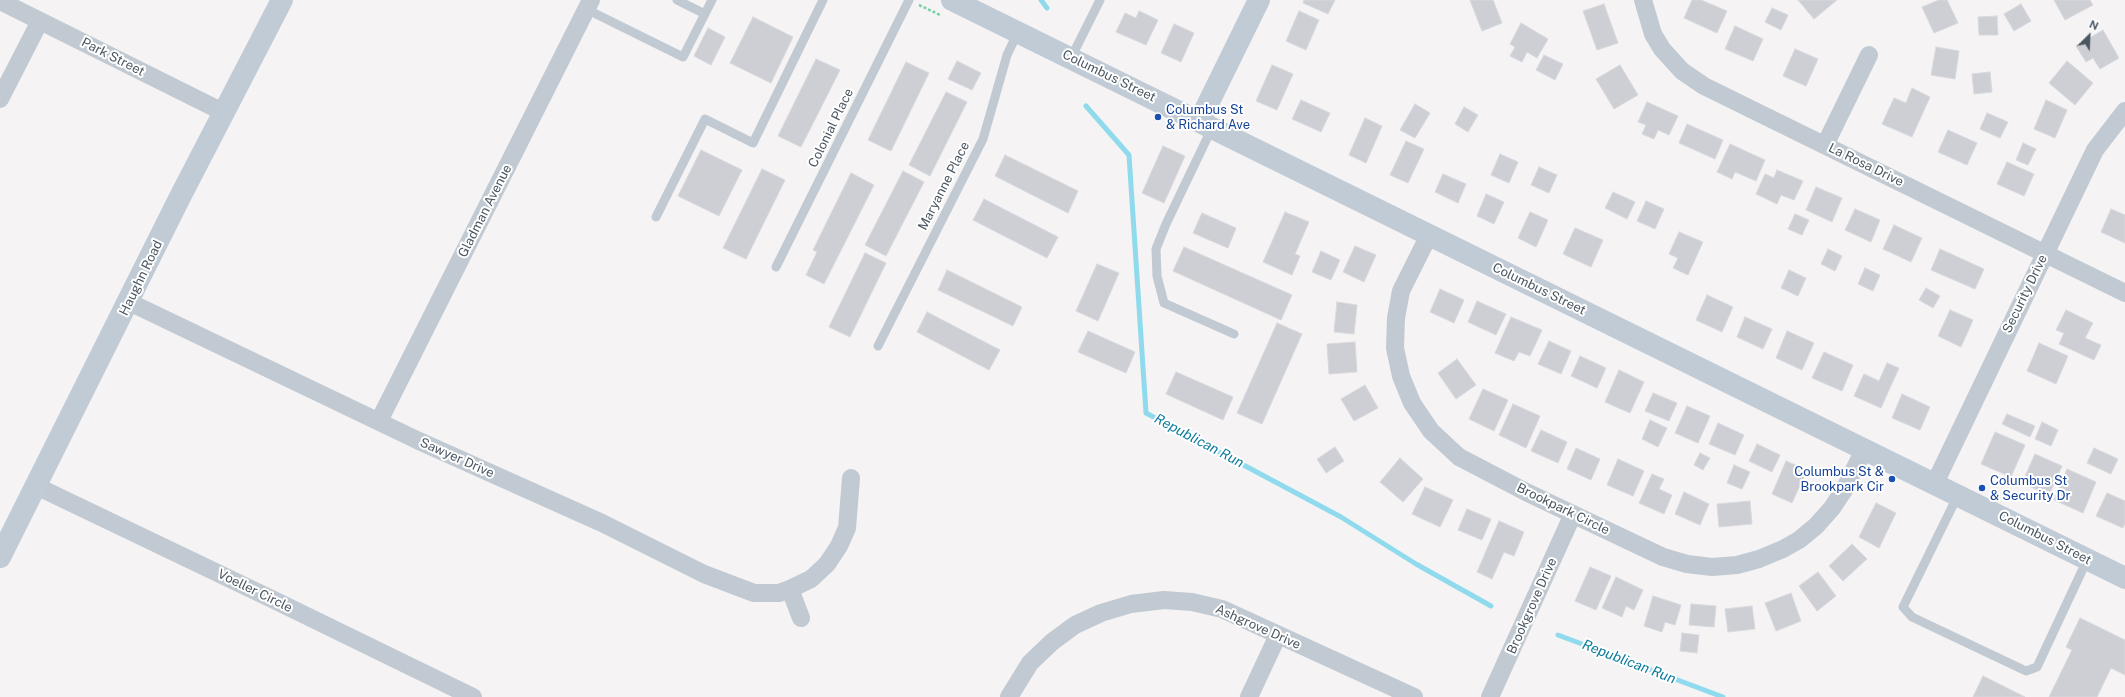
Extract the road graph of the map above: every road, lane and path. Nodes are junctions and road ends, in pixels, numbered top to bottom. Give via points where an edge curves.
1 (282, 0) edge
2 (678, 0) edge
3 (712, 0) edge
4 (823, 0) edge
5 (909, 0) edge
6 (952, 0) edge
7 (1100, 0) edge
8 (1259, 0) edge
9 (1643, 0) edge
10 (0, 1) edge
11 (589, 5) edge
12 (705, 14) junction
13 (40, 21) junction
14 (1018, 32) junction
15 (1869, 55) dead end
16 (1071, 58) junction
17 (0, 99) edge
18 (2125, 111) edge
19 (225, 113) junction
20 (1206, 124) junction
21 (1825, 145) junction
22 (656, 217) dead end
23 (1429, 235) junction
24 (2045, 253) junction
25 (776, 267) dead end
26 (2125, 293) edge
27 (129, 302) junction
28 (1234, 334) dead end
29 (878, 346) dead end
30 (379, 421) junction
31 (1864, 450) junction
32 (850, 478) dead end
33 (1935, 483) junction
34 (36, 486) junction
35 (1958, 495) junction
36 (1573, 514) junction
37 (0, 557) edge
38 (2088, 560) junction
39 (2125, 578) edge
40 (790, 589) junction
41 (801, 618) dead end
42 (1278, 635) junction
43 (473, 697) edge
44 (1009, 697) edge
45 (1249, 697) edge
46 (1414, 697) edge
47 (1490, 697) edge

1 - 19 main road, Haughn Road
2 - 12 lane
3 - 12 lane
4 - 22 lane via 753,143 705,119
5 - 25 lane, Colonial Place
6 - 14 main road, Columbus Street
7 - 16 lane
8 - 20 main road
9 - 21 street, La Rosa Drive via 1653,34 1662,49 1682,71 1704,86
10 - 13 street, Park Street
11 - 12 lane via 684,57
11 - 30 street, Gladman Avenue
13 - 17 street
13 - 19 street, Park Street
14 - 16 main road, Columbus Street
14 - 29 lane, Maryanne Place via 1007,55 983,139
15 - 21 street
16 - 20 main road, Columbus Street
18 - 24 street, Security Drive via 2095,150
19 - 27 main road, Haughn Road via 180,197
20 - 23 main road, Columbus Street
20 - 28 lane via 1156,249 1157,276 1164,303
21 - 24 street, La Rosa Drive
23 - 31 main road, Columbus Street
23 - 36 street, Brookpark Circle via 1401,291 1396,318 1396,348 1401,376 1412,403 1431,430 1459,457
24 - 26 street, La Rosa Drive
24 - 33 street, Security Drive
27 - 30 street, Sawyer Drive
27 - 34 main road, Haughn Road
30 - 40 street, Sawyer Drive via 741,590 766,594
31 - 33 main road, Columbus Street
31 - 36 street, Brookpark Circle via 1844,490 1816,526 1783,550 1737,565 1712,567 1687,564 1663,557
32 - 40 street, Sawyer Drive via 847,528 839,546 820,572
33 - 35 main road, Columbus Street
34 - 37 main road, Haughn Road
34 - 43 street, Voeller Circle
35 - 38 main road, Columbus Street
35 - 38 lane via 1903,607 1912,617 2026,671 2037,667
36 - 47 street, Brookgrove Drive
38 - 39 main road, Columbus Street
40 - 41 street
42 - 44 street, Ashgrove Drive via 1222,609 1192,602 1164,600 1131,604 1095,616 1063,634 1030,663
42 - 45 street
42 - 46 street, Ashgrove Drive

